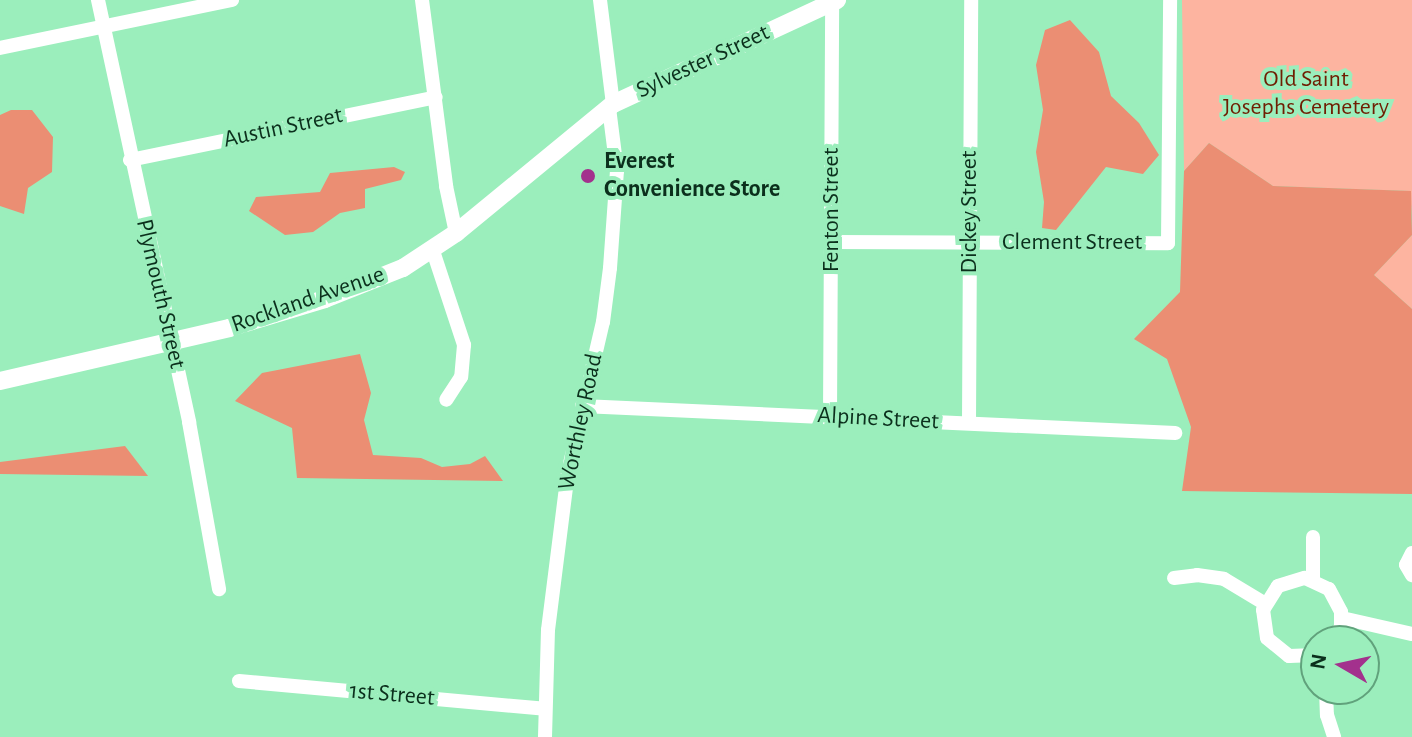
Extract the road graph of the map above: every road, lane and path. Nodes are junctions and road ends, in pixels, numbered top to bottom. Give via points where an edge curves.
1 (98, 0) edge
2 (232, 0) edge
3 (422, 0) edge
4 (600, 0) edge
5 (971, 0) edge
6 (1170, 0) edge
7 (834, 1) edge
8 (103, 26) junction
9 (0, 48) edge
10 (436, 97) junction
11 (611, 106) junction
12 (130, 160) junction
13 (456, 233) junction
14 (833, 242) junction
15 (970, 243) junction
16 (433, 251) junction
17 (170, 342) junction
18 (0, 381) edge
19 (446, 400) dead end
20 (582, 406) junction
21 (830, 417) junction
22 (969, 423) junction
23 (1175, 433) dead end
24 (1313, 537) dead end
25 (1412, 553) edge
26 (1412, 575) edge
27 (1174, 578) dead end
28 (1313, 579) junction
29 (219, 589) dead end
30 (1264, 603) junction
31 (1342, 618) junction
32 (1340, 625) edge
33 (1412, 634) edge
34 (1300, 656) edge
35 (239, 681) dead end
36 (1327, 705) edge
37 (545, 709) junction
38 (545, 737) edge
39 (1334, 737) edge

1 - 8 street, Plymouth Street
2 - 8 street
3 - 10 street
4 - 11 street, Worthley Road
5 - 15 street, Dickey Street
6 - 15 street, Clement Street via 1168,243
7 - 11 street, Sylvester Street
7 - 14 street, Fenton Street
8 - 9 street
8 - 12 street, Plymouth Street
10 - 12 street, Austin Street
10 - 13 street
11 - 13 street, Rockland Avenue
11 - 20 street, Worthley Road via 617,171 610,268
12 - 17 street, Plymouth Street
13 - 16 street, Rockland Avenue
14 - 15 street, Clement Street
14 - 21 street, Fenton Street
15 - 22 street, Dickey Street
16 - 17 street, Rockland Avenue via 325,299
16 - 19 street via 464,345 461,377
17 - 18 street, Rockland Avenue
17 - 29 street, Plymouth Street
20 - 21 street, Alpine Street
20 - 37 street, Worthley Road via 550,614
21 - 22 street, Alpine Street
22 - 23 street, Alpine Street
24 - 28 street
25 - 26 street via 1406,565
27 - 30 street via 1224,579
28 - 30 street via 1284,582
28 - 31 street via 1334,594
30 - 34 street via 1262,625 1271,644 1289,656
31 - 32 street
31 - 33 street
35 - 37 street, 1st Street
36 - 39 street
37 - 38 street, Worthley Road

